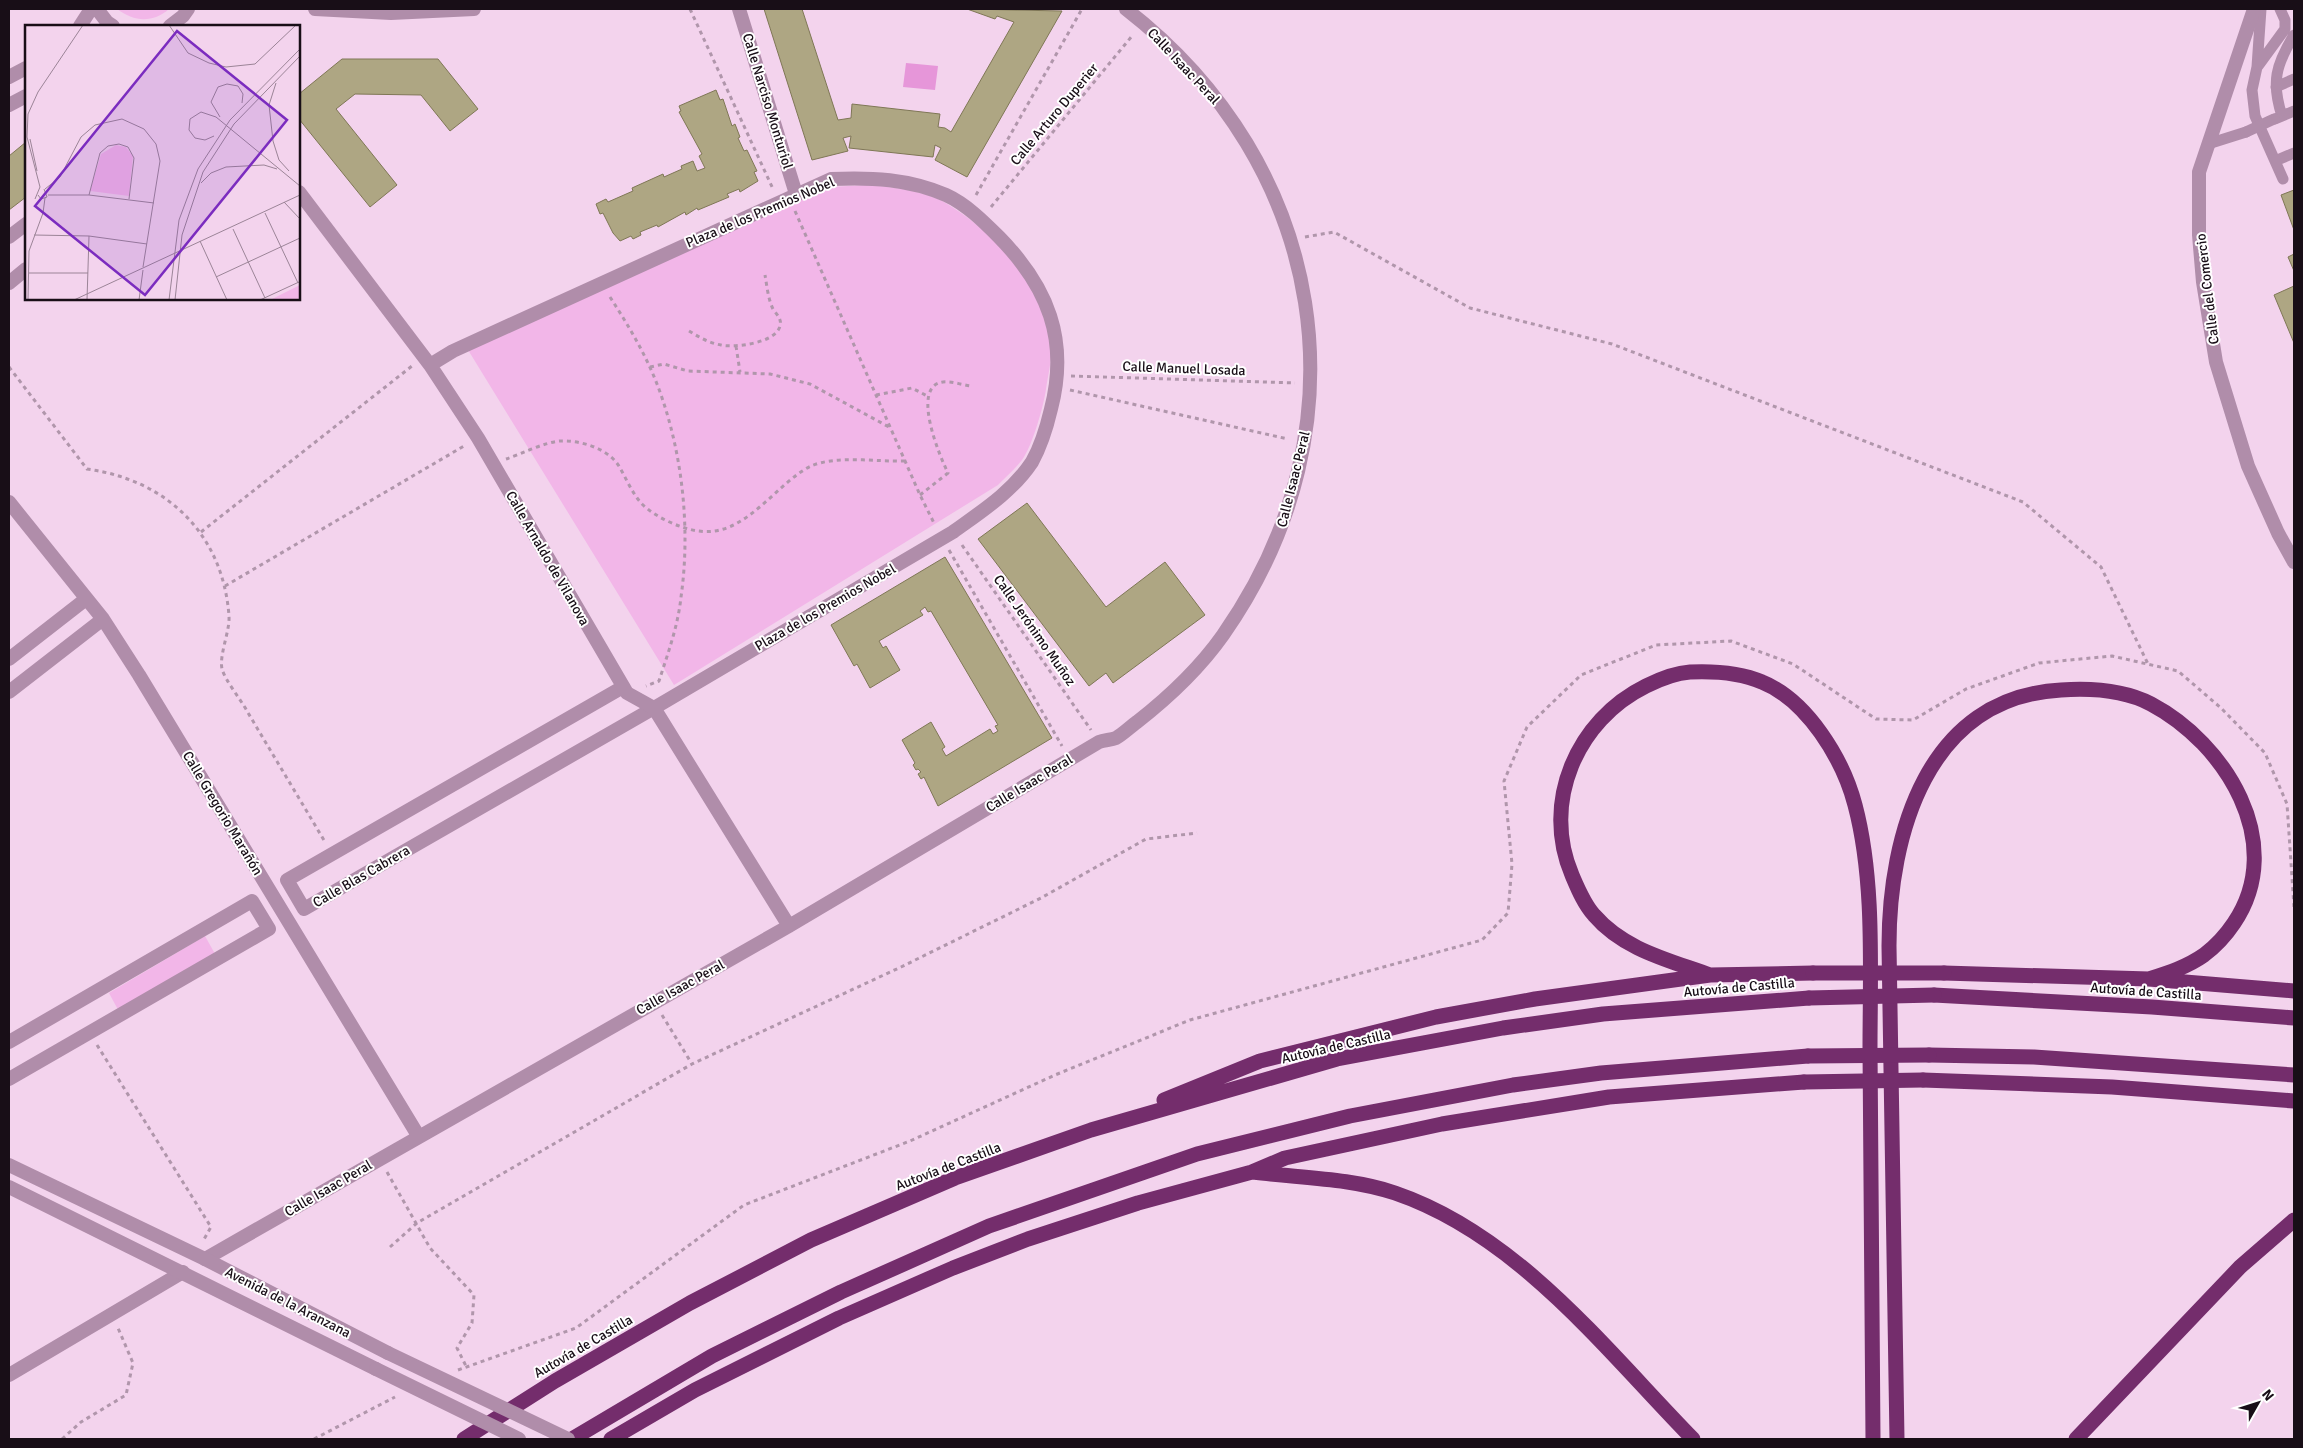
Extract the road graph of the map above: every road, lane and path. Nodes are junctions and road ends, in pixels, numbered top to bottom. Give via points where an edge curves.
1 (91, 9) edge
2 (97, 9) edge
3 (315, 9) edge
4 (474, 9) edge
5 (690, 9) edge
6 (739, 9) edge
7 (1082, 9) edge
8 (1126, 9) edge
9 (2254, 9) edge
10 (2260, 9) edge
11 (2280, 9) edge
12 (186, 17) edge
13 (1144, 22) junction
14 (81, 25) edge
15 (112, 25) edge
16 (172, 25) edge
17 (2294, 35) edge
18 (2257, 67) junction
19 (25, 69) edge
20 (9, 77) edge
21 (2294, 79) edge
22 (2276, 88) junction
23 (25, 97) edge
24 (9, 105) edge
25 (2294, 111) edge
26 (2278, 118) junction
27 (2208, 144) junction
28 (2294, 152) edge
29 (2275, 161) junction
30 (2283, 179) dead end
31 (300, 193) edge
32 (788, 198) junction
33 (968, 210) junction
34 (981, 219) junction
35 (25, 225) edge
36 (9, 237) edge
37 (1291, 240) junction
38 (25, 270) edge
39 (765, 275) dead end
40 (602, 282) junction
41 (9, 283) edge
42 (689, 331) dead end
43 (736, 346) junction
44 (427, 360) junction
45 (9, 367) edge
46 (650, 367) junction
47 (740, 372) junction
48 (1058, 381) junction
49 (1310, 384) junction
50 (971, 386) dead end
51 (876, 394) junction
52 (929, 396) junction
53 (890, 427) junction
54 (478, 438) junction
55 (1304, 442) junction
56 (905, 461) junction
57 (492, 463) junction
58 (920, 495) junction
59 (9, 502) edge
60 (684, 527) junction
61 (201, 532) junction
62 (948, 535) junction
63 (2294, 562) edge
64 (225, 586) junction
65 (86, 599) junction
66 (103, 620) junction
67 (9, 659) edge
68 (2148, 664) junction
69 (625, 690) junction
70 (9, 692) edge
71 (654, 708) junction
72 (1099, 742) junction
73 (1070, 759) junction
74 (1197, 833) dead end
75 (332, 854) junction
76 (2294, 907) edge
77 (789, 926) junction
78 (1710, 975) junction
79 (2149, 980) junction
80 (2294, 991) edge
81 (654, 1001) junction
82 (2294, 1018) edge
83 (88, 1032) junction
84 (9, 1042) edge
85 (692, 1064) junction
86 (2294, 1075) edge
87 (9, 1079) edge
88 (2294, 1101) edge
89 (1091, 1130) junction
90 (419, 1137) junction
91 (380, 1158) junction
92 (9, 1164) edge
93 (1252, 1172) junction
94 (9, 1188) edge
95 (2294, 1220) edge
96 (417, 1223) junction
97 (390, 1247) dead end
98 (185, 1249) junction
99 (205, 1259) junction
100 (183, 1272) junction
101 (112, 1314) junction
102 (466, 1366) junction
103 (457, 1370) dead end
104 (9, 1375) edge
105 (402, 1394) dead end
106 (62, 1439) edge
107 (314, 1439) edge
108 (464, 1439) edge
109 (519, 1439) edge
110 (568, 1439) edge
111 (572, 1439) edge
112 (611, 1439) edge
113 (1693, 1439) edge
114 (1873, 1439) edge
115 (1897, 1439) edge
116 (2076, 1439) edge

1 - 14 street
2 - 15 street
3 - 4 street via 391,13
5 - 32 path
6 - 32 street, Calle Narciso Monturiol
7 - 33 path
8 - 13 street, Calle Isaac Peral
9 - 27 street, Calle del Comercio
10 - 18 lane
11 - 18 lane via 2285,20 2284,29
12 - 16 street
13 - 34 path, Calle Arturo Duperier
13 - 37 street, Calle Isaac Peral via 1209,88 1244,136 1273,190
17 - 22 lane via 2282,55 2275,76
18 - 29 lane via 2252,90 2255,116
19 - 20 street
21 - 22 lane
22 - 26 lane
23 - 24 street
25 - 26 lane
26 - 27 lane, bridge
27 - 63 street, Calle del Comercio via 2199,172 2199,235 2216,362 2248,466
28 - 29 lane
29 - 30 lane
31 - 44 street, Calle Arnaldo de Vilanova
32 - 33 street, Plaza de los Premios Nobel via 831,179 875,177 913,184 947,196
32 - 40 street, Plaza de los Premios Nobel
32 - 51 path
33 - 34 street, Plaza de los Premios Nobel
34 - 48 street, Plaza de los Premios Nobel via 1009,247 1046,300 1055,329
35 - 36 street
37 - 49 street, Calle Isaac Peral via 1303,292
37 - 68 path via 1334,232 1470,308 1612,344 2023,502 2101,567
38 - 41 street
39 - 43 path via 769,298 781,325 777,333 766,339
40 - 44 street, Plaza de los Premios Nobel
40 - 46 path
42 - 43 path via 707,341
43 - 47 path
44 - 54 street, Calle Arnaldo de Vilanova
44 - 61 path
45 - 61 path via 87,469 110,472 143,484 184,513
46 - 47 path via 664,364 688,371
46 - 60 path via 672,431 682,488
47 - 53 path via 770,374 810,384
48 - 49 path, Calle Manuel Losada
48 - 55 path
48 - 62 street, Plaza de los Premios Nobel via 1047,427 1032,460 1016,483
49 - 55 street, Calle Isaac Peral
50 - 52 path via 942,382 934,386
51 - 52 path via 912,388
51 - 53 path
52 - 58 path via 936,450 948,473
53 - 56 path
54 - 57 street, Calle Arnaldo de Vilanova
54 - 64 path
55 - 72 street, Calle Isaac Peral via 1283,525 1246,602 1197,668 1161,703 1116,738
56 - 58 path
56 - 60 path via 828,461 804,471 743,521 701,532
57 - 60 path via 560,441 598,448 619,466 642,504
57 - 69 street, Calle Arnaldo de Vilanova
58 - 62 path
59 - 65 street, Calle Gregorio Marañón
60 - 69 path via 681,598 674,635 659,681
61 - 64 path
62 - 71 street, Plaza de los Premios Nobel
62 - 72 path, Calle Jerónimo Muñoz
62 - 73 path
64 - 75 path via 229,619 222,668
65 - 66 street, Calle Gregorio Marañón
65 - 67 street
66 - 70 street
66 - 90 street, Calle Gregorio Marañón via 150,692
68 - 76 path via 2178,671 2222,708 2265,753 2287,804
68 - 102 path via 2112,656 2039,663 1966,688 1913,720 1876,718 1793,664 1731,640 1656,645 1581,675 1527,727 1504,781 1512,864 1508,913 1482,940 1190,1020 910,1140 744,1205 576,1328
69 - 71 street
69 - 75 street, Calle Blas Cabrera
71 - 75 street, Calle Blas Cabrera via 304,909 287,880
71 - 77 street
72 - 73 street, Calle Isaac Peral
73 - 77 street, Calle Isaac Peral
74 - 85 path via 1146,839 1041,898
77 - 81 street, Calle Isaac Peral
78 - 79 highway, bridge via 1944,973
78 - 89 highway via 1535,999 1436,1017 1269,1059
78 - 114 highway via 1643,951 1614,935 1593,914 1578,891 1560,835 1561,800 1568,772 1589,734 1608,712 1631,694 1662,678 1688,672 1739,676 1763,682 1786,697 1811,720 1833,751 1855,803 1866,868 1870,961
79 - 80 highway
79 - 115 highway via 2181,968 2205,954 2224,936 2243,909 2250,888 2253,843 2238,791 2225,769 2202,740 2178,721 2150,703 2122,694 2085,689 2048,690 2012,700 1982,715 1959,732 1939,756 1917,792 1893,872 1889,946
81 - 85 path
81 - 90 street, Calle Isaac Peral
82 - 89 highway, Autovía de Castilla, bridge via 1934,995 1809,998 1602,1014 1337,1059
83 - 84 street via 269,929 252,900
83 - 87 street
83 - 98 path via 212,1227 200,1245
85 - 96 path
86 - 111 highway, bridge via 2034,1057 1808,1056 1611,1072 1513,1085 1350,1116 1197,1154 989,1226 841,1292 712,1356
88 - 93 highway, bridge via 2112,1087 1923,1080 1804,1082 1609,1097 1442,1124 1285,1158
89 - 108 highway, Autovía de Castilla via 955,1178 811,1240 673,1312
90 - 91 street, Calle Isaac Peral
91 - 96 path
91 - 99 street, Calle Isaac Peral
92 - 98 street, Avenida de la Aranzana
93 - 112 highway via 1138,1203 953,1268 839,1318 695,1390
93 - 113 highway via 1350,1183 1394,1192 1437,1209 1493,1243 1535,1276
94 - 100 street, Avenida de la Aranzana
95 - 116 highway via 2240,1267
96 - 97 path
96 - 102 path via 430,1248 474,1295 472,1323 457,1348
98 - 99 street, Avenida de la Aranzana
99 - 110 street, Avenida de la Aranzana, bridge via 388,1353
100 - 101 street
100 - 109 street, Avenida de la Aranzana, bridge
101 - 104 street
101 - 106 path via 133,1364 126,1395 81,1422
102 - 103 path
105 - 107 path

